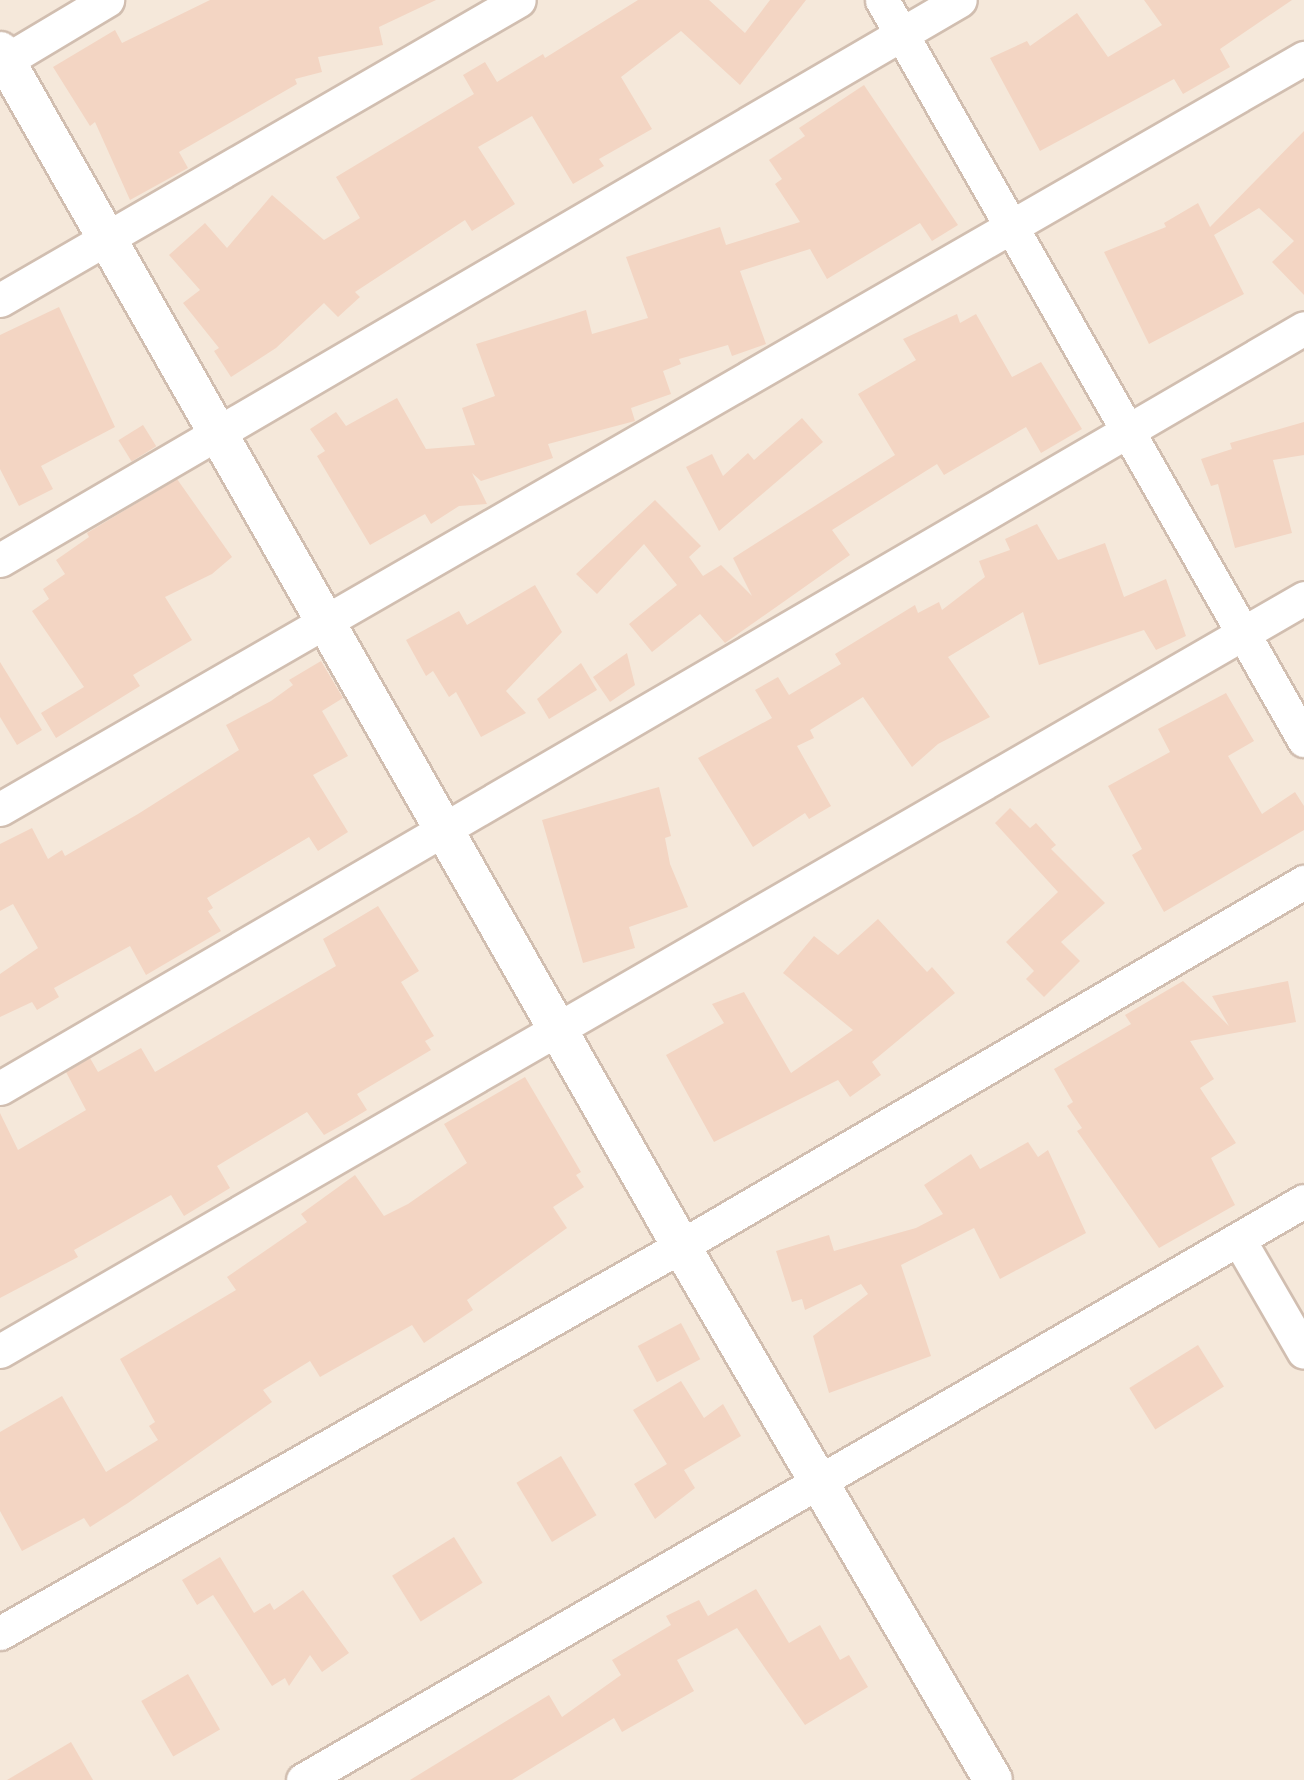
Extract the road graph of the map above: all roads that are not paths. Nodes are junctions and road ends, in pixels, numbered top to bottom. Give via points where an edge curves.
1 (107, 0) edge
2 (519, 0) edge
3 (882, 0) edge
4 (960, 0) edge
5 (901, 33) junction
6 (1304, 58) edge
7 (2, 59) edge
8 (1011, 230) junction
9 (107, 238) junction
10 (0, 300) edge
11 (1304, 328) edge
12 (1128, 431) junction
13 (220, 434) junction
14 (0, 560) edge
15 (1304, 598) edge
16 (326, 621) junction
17 (1242, 634) junction
18 (1304, 740) edge
19 (0, 809) edge
20 (446, 830) junction
21 (1304, 882) edge
22 (558, 1030) junction
23 (0, 1087) edge
24 (1304, 1201) edge
25 (1239, 1240) junction
26 (681, 1246) junction
27 (0, 1351) edge
28 (1304, 1352) edge
29 (816, 1479) junction
30 (0, 1633) edge
31 (303, 1780) edge
32 (993, 1780) edge

1 - 7 street
2 - 9 street
3 - 5 street
4 - 5 street
5 - 8 street
5 - 13 street
6 - 8 street
7 - 9 street
8 - 12 street
8 - 16 street
9 - 10 street
9 - 13 street
11 - 12 street
12 - 17 street
12 - 20 street
13 - 14 street
13 - 16 street
15 - 17 street
16 - 19 street
16 - 20 street
17 - 18 street
17 - 22 street
20 - 22 street
20 - 23 street
21 - 26 street
22 - 26 street
22 - 27 street
24 - 25 street
25 - 28 street
25 - 29 street
26 - 29 street
26 - 30 street
29 - 31 street
29 - 32 street

